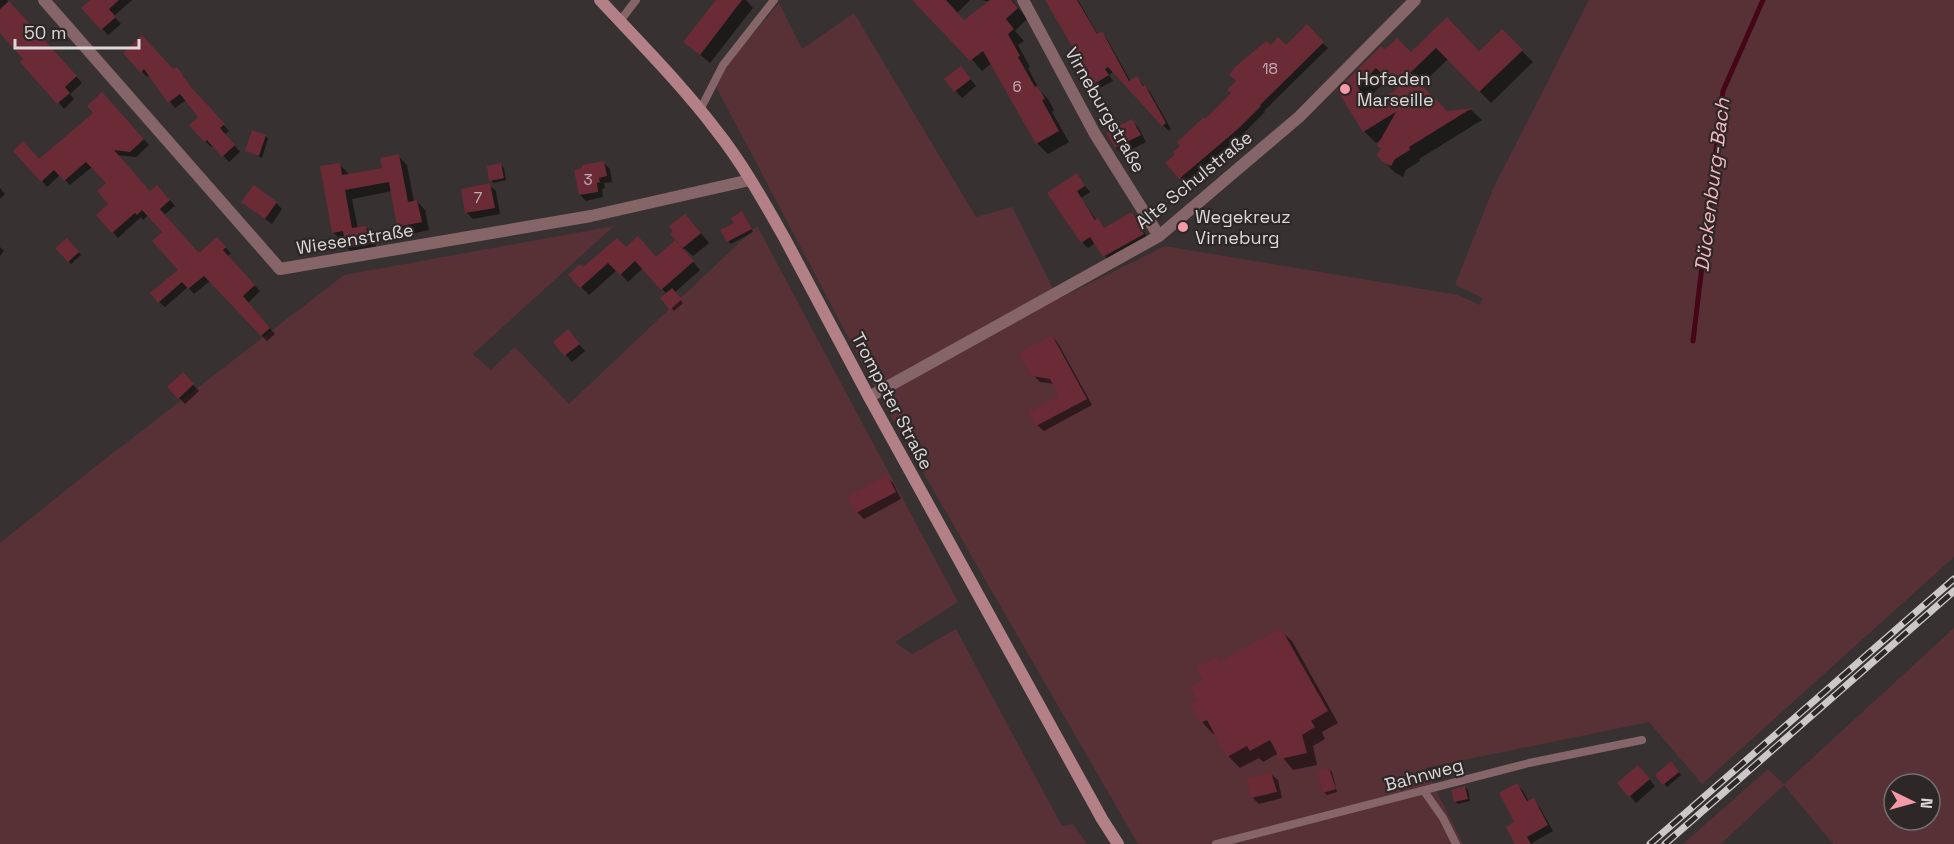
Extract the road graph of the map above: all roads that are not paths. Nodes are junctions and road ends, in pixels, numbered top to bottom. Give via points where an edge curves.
1 (600, 0) edge
2 (636, 0) edge
3 (1023, 0) edge
4 (1415, 0) edge
5 (772, 1) edge
6 (52, 3) edge
7 (620, 21) junction
8 (700, 110) junction
9 (750, 180) junction
10 (1159, 236) junction
11 (869, 397) junction
12 (1642, 740) dead end
13 (1424, 791) junction
14 (1118, 844) edge
15 (1216, 844) edge
16 (1456, 844) edge

1 - 7 main road, Trompeter Straße
2 - 7 lane
3 - 10 street, Virneburgstraße via 1095,134
4 - 10 street, Alte Schulstraße via 1299,117
5 - 8 lane via 723,65
6 - 9 street, Wiesenstraße via 280,269 591,216
7 - 8 main road, Trompeter Straße
8 - 9 main road, Trompeter Straße
9 - 11 main road, Trompeter Straße
10 - 11 street, Alte Schulstraße
11 - 14 main road, Trompeter Straße
12 - 13 lane, Bahnweg via 1529,763
13 - 15 lane, Bahnweg
13 - 16 lane

